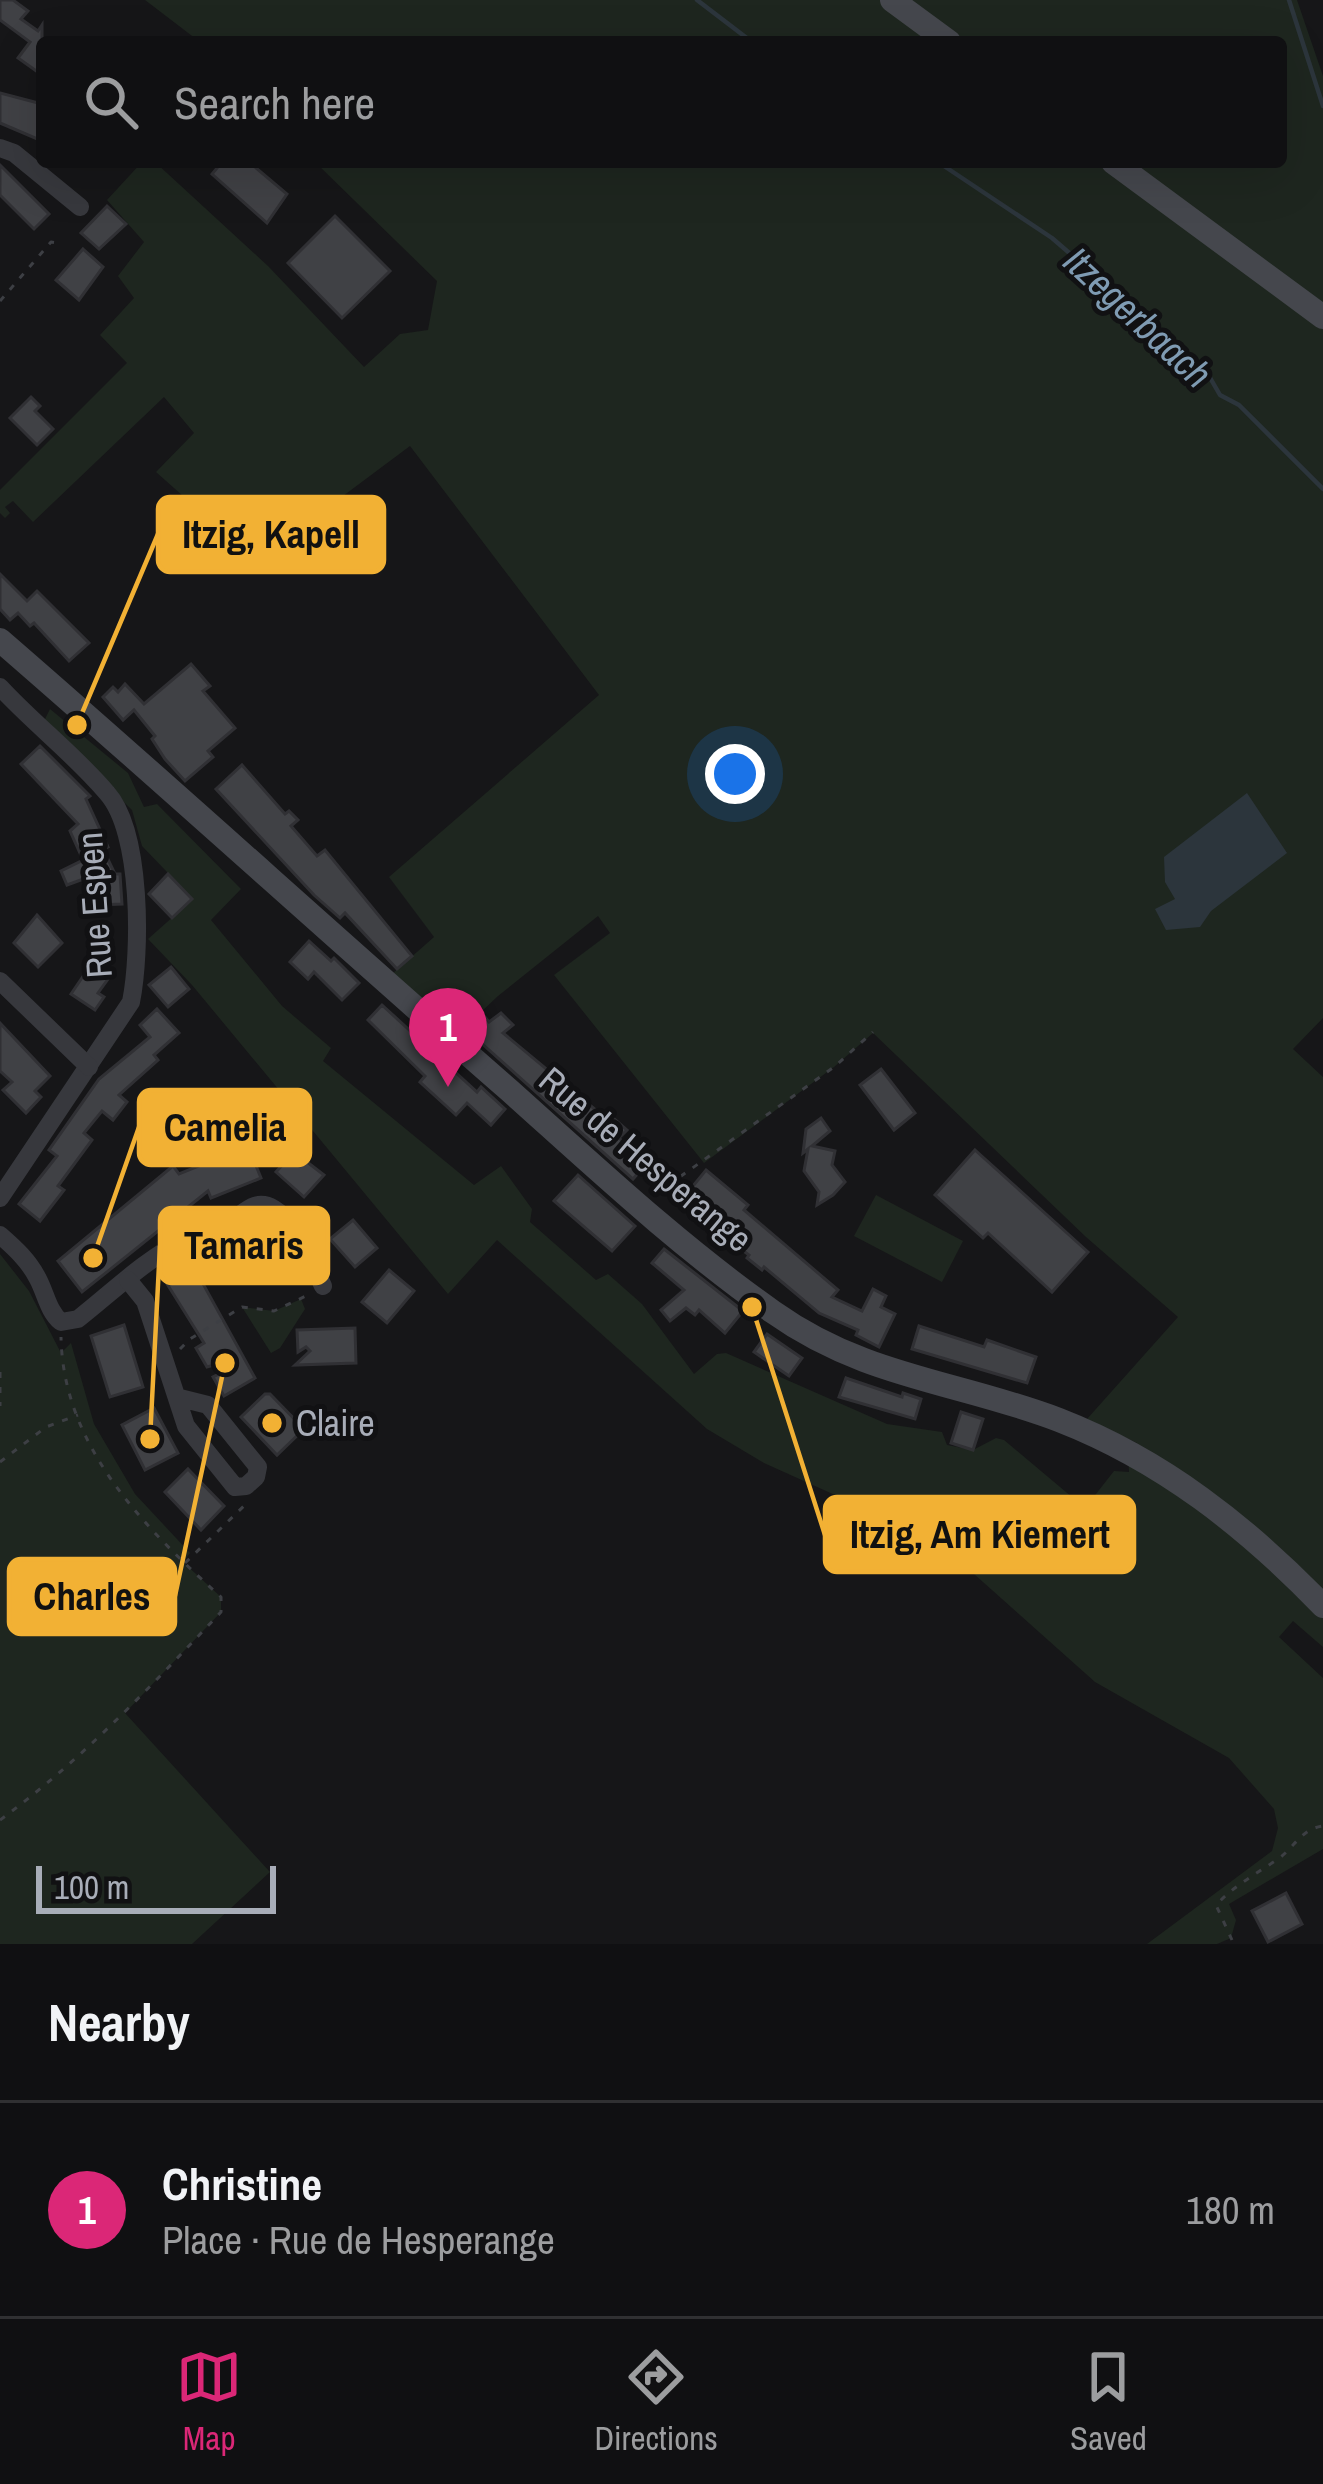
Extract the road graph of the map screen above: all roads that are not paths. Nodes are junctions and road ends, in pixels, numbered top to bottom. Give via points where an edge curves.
1 (892, 0) edge
2 (942, 36) edge
3 (0, 148) edge
4 (1121, 168) edge
5 (80, 207) dead end
6 (1323, 317) edge
7 (0, 640) edge
8 (0, 687) edge
9 (0, 980) edge
10 (89, 1067) junction
11 (0, 1198) edge
12 (0, 1235) edge
13 (128, 1280) junction
14 (323, 1286) road end
15 (180, 1397) junction
16 (1323, 1606) edge

1 - 2 main road
3 - 5 street
4 - 6 main road
7 - 16 main road, Rue de Hesperange via 640,1205 769,1309 884,1370 1055,1419 1128,1452 1220,1511
8 - 10 street, Rue Espen via 110,795 129,829 139,964 131,1002
9 - 10 street
10 - 11 street, Rue Espen
12 - 13 street via 24,1257 61,1322 78,1319
13 - 14 street via 183,1240 260,1205 294,1232
13 - 15 street via 145,1301
15 - 15 street via 186,1426 235,1487 256,1478 258,1467 208,1405

